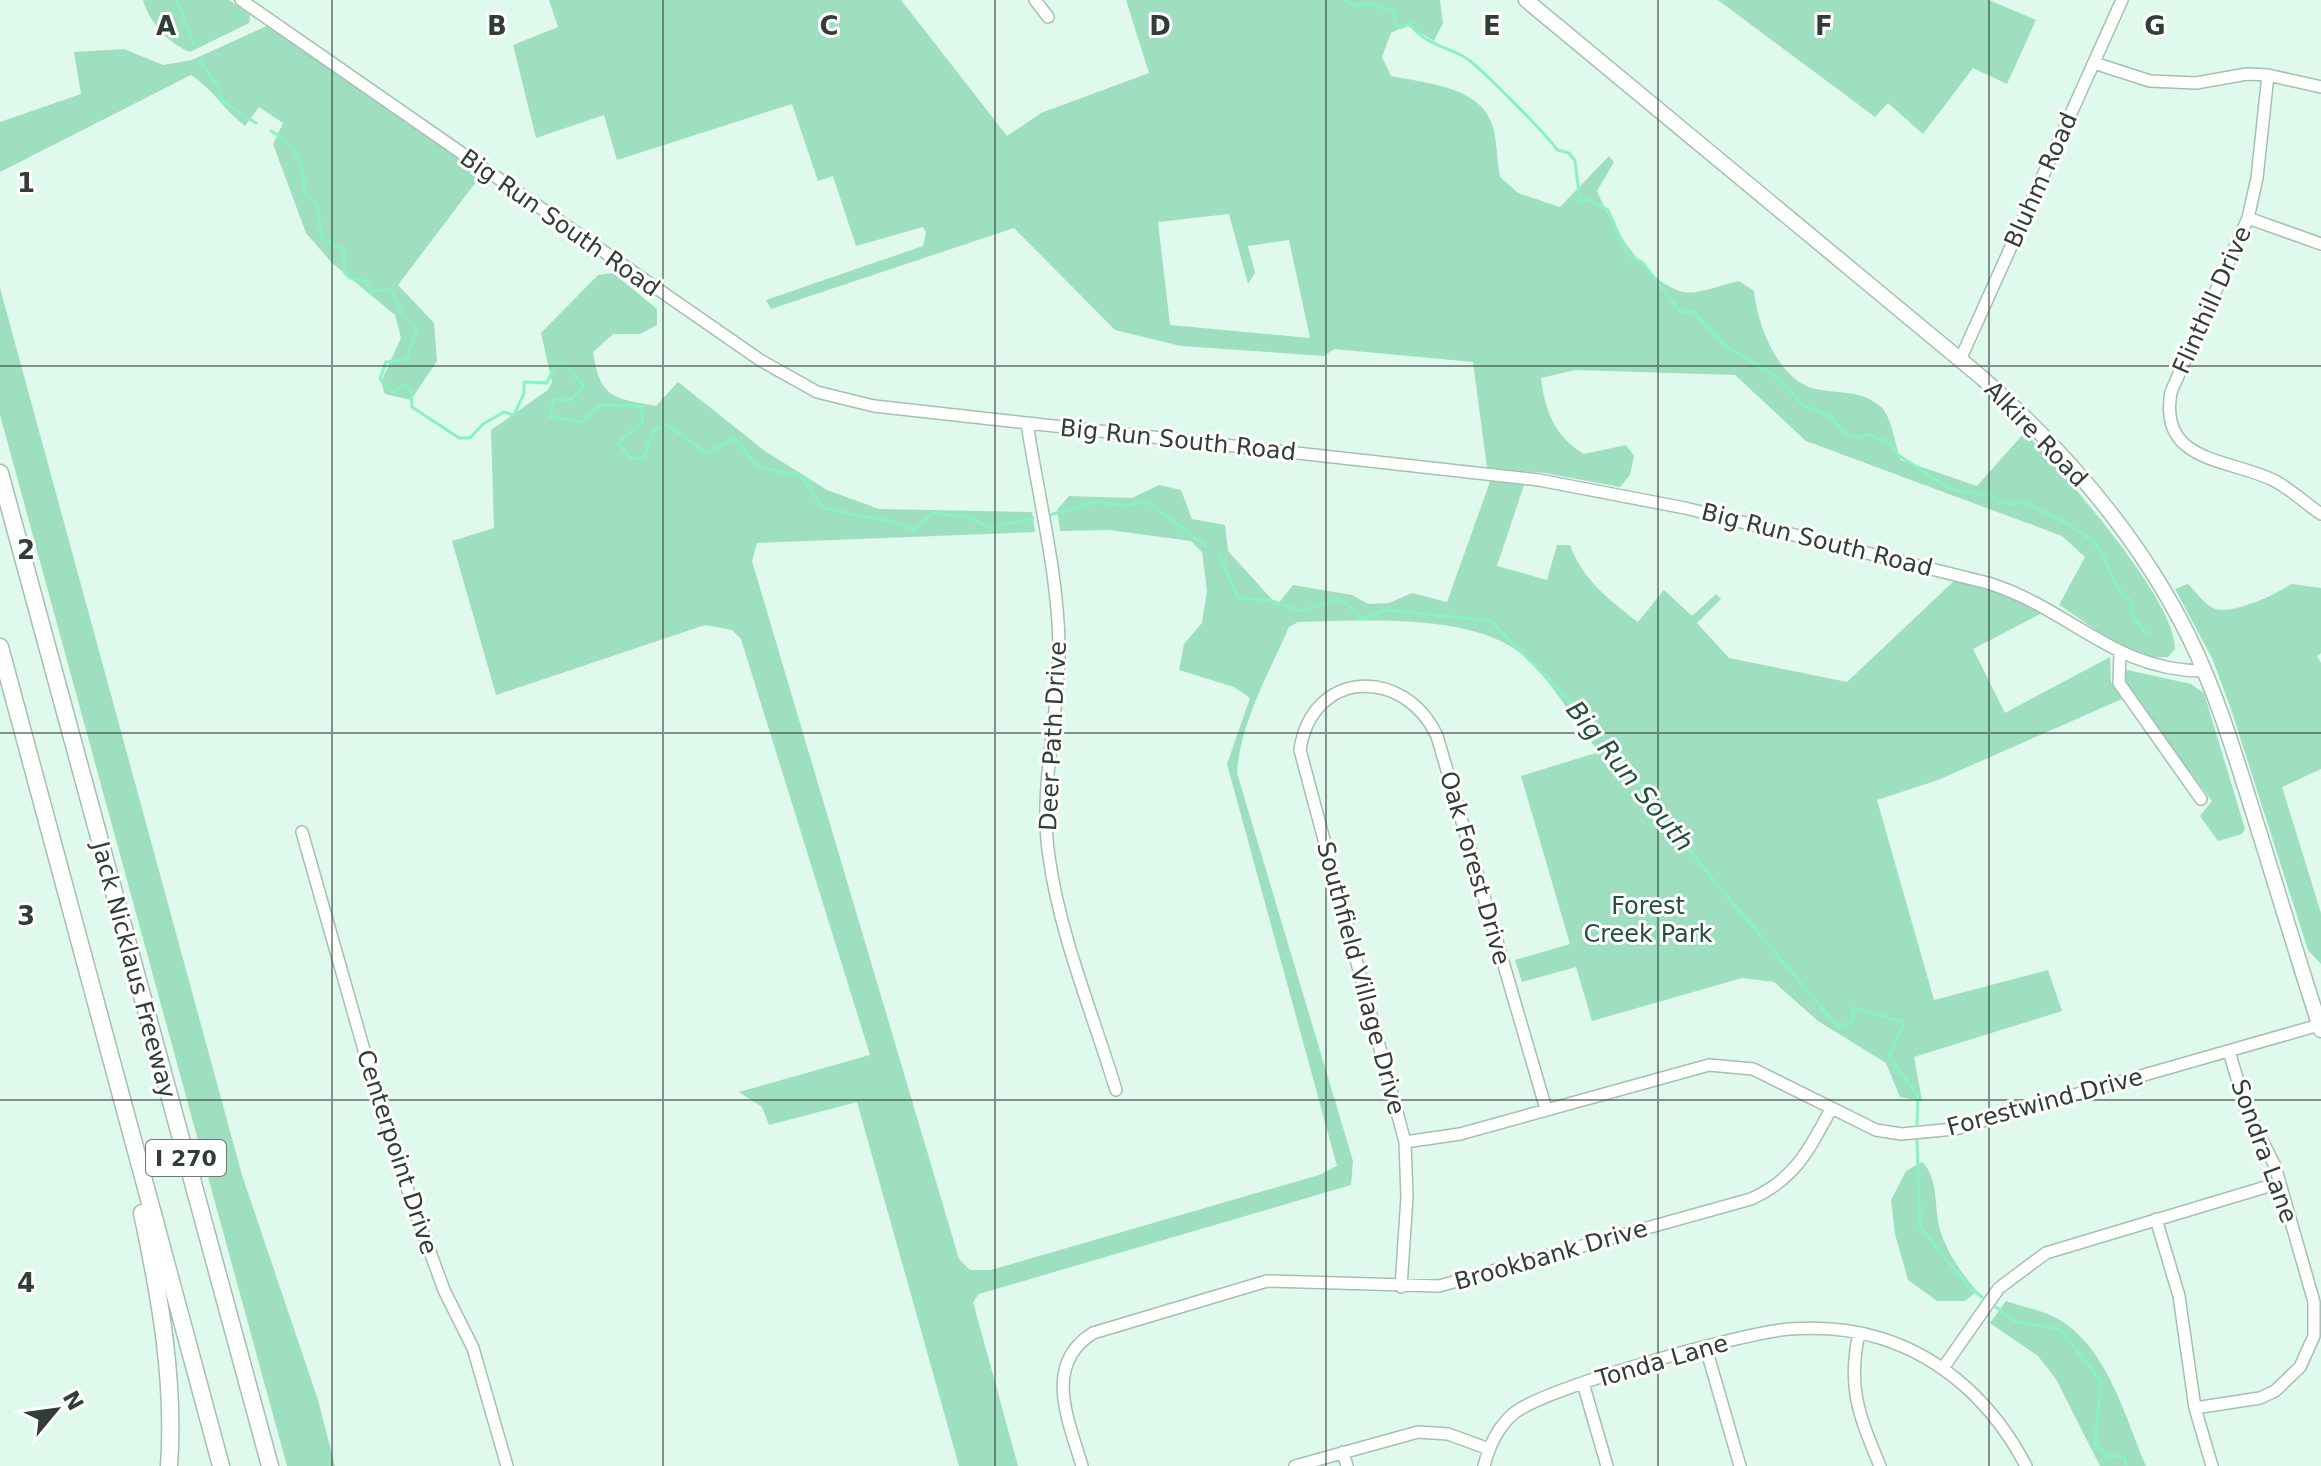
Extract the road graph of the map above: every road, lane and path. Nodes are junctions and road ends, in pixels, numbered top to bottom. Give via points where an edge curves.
1 (241, 0) edge
2 (1035, 0) edge
3 (1526, 0) edge
4 (2122, 0) edge
5 (1048, 17) dead end
6 (2094, 63) junction
7 (2268, 75) junction
8 (2321, 87) edge
9 (2248, 218) junction
10 (2321, 244) edge
11 (1960, 360) junction
12 (1027, 423) junction
13 (0, 473) edge
14 (2321, 514) edge
15 (0, 647) edge
16 (2120, 654) junction
17 (2204, 671) junction
18 (1345, 691) joint
19 (2201, 799) dead end
20 (302, 832) dead end
21 (2320, 1027) edge
22 (2229, 1051) junction
23 (114, 1075) junction
24 (1116, 1090) dead end
25 (1546, 1109) junction
26 (1831, 1109) junction
27 (1405, 1142) junction
28 (2279, 1183) junction
29 (2156, 1219) junction
30 (1401, 1287) junction
31 (1859, 1333) junction
32 (1706, 1348) junction
33 (1943, 1368) junction
34 (1583, 1383) junction
35 (2195, 1408) junction
36 (1489, 1449) junction
37 (1343, 1452) junction
38 (169, 1466) edge
39 (221, 1466) edge
40 (270, 1466) edge
41 (507, 1466) edge
42 (1082, 1466) edge
43 (1295, 1466) edge
44 (1347, 1466) edge
45 (1484, 1466) edge
46 (1607, 1466) edge
47 (1740, 1466) edge
48 (1880, 1466) edge
49 (2026, 1466) edge
50 (2212, 1466) edge

1 - 12 street, Big Run South Road via 760,360 817,392 874,406
2 - 5 street
3 - 11 main road, Alkire Road
4 - 6 street, Bluhm Road
6 - 7 street via 2150,81 2196,83
6 - 11 street, Bluhm Road
7 - 8 street
7 - 9 street, Flinthill Drive
9 - 10 street
9 - 14 street, Flinthill Drive via 2171,392 2168,411 2173,429 2194,452 2279,483
11 - 17 main road, Alkire Road via 2033,425 2086,482 2167,597
12 - 16 street, Big Run South Road via 1479,472 1624,494 1988,583 2052,610
12 - 24 street, Deer Path Drive via 1059,641 1057,710 1047,765 1049,856 1058,904
13 - 40 highway, Jack Nicklaus Freeway / I 270
15 - 23 highway, Jack Nicklaus Freeway / I 270
16 - 17 street, Big Run South Road via 2150,666
16 - 19 street via 2119,683
17 - 21 main road, Alkire Road
18 - 25 street, Oak Forest Drive via 1362,686 1398,692 1417,704 1433,727
18 - 27 street, Southfield Village Drive via 1318,707 1300,750
20 - 41 street, Centerpoint Drive via 410,1197 444,1290 473,1348
21 - 22 street, Forestwind Drive
22 - 26 street, Forestwind Drive via 1955,1129 1901,1134 1876,1130
22 - 28 street, Sondra Lane via 2240,1093
23 - 38 highway via 170,1372
23 - 39 highway, Jack Nicklaus Freeway / I 270
25 - 26 street, Forestwind Drive via 1709,1065 1753,1069
25 - 27 street, Forestwind Drive via 1460,1134
26 - 30 street, Brookbank Drive via 1785,1181 1751,1199 1466,1280
27 - 30 street, Southfield Village Drive
28 - 29 street
28 - 35 street, Sondra Lane via 2314,1302 2309,1351 2289,1380 2260,1398
29 - 33 street via 2067,1244 2026,1265 1999,1288
29 - 35 street via 2181,1308
30 - 42 street, Brookbank Drive via 1267,1281 1103,1328 1075,1347 1062,1375 1063,1402
31 - 32 street, Tonda Lane via 1788,1329
31 - 33 street, Tonda Lane via 1912,1350
31 - 48 street via 1853,1391
32 - 34 street, Tonda Lane
32 - 47 street
33 - 49 street, Tonda Lane via 1988,1407
34 - 36 street, Tonda Lane via 1550,1393 1513,1414
34 - 46 street
35 - 50 street
36 - 37 street via 1448,1434 1418,1432
36 - 45 street, Tonda Lane
37 - 43 street
37 - 44 street

